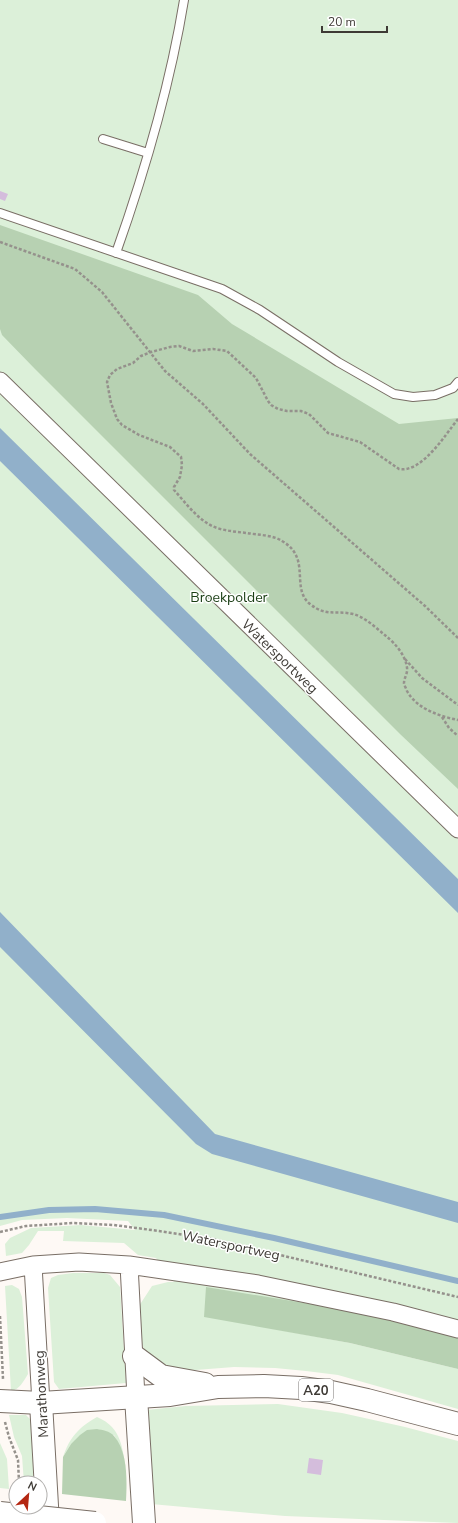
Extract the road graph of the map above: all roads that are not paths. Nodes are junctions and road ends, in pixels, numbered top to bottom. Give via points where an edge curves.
1 (184, 0) edge
2 (103, 139) dead end
3 (148, 153) junction
4 (0, 213) edge
5 (116, 253) junction
6 (0, 381) edge
7 (458, 382) edge
8 (458, 829) edge
9 (33, 1265) junction
10 (129, 1265) junction
11 (0, 1272) edge
12 (458, 1329) edge
13 (134, 1356) junction
14 (218, 1387) junction
15 (136, 1397) junction
16 (0, 1401) edge
17 (42, 1403) junction
18 (458, 1424) edge
19 (0, 1513) edge
20 (48, 1523) edge
21 (95, 1523) edge
22 (144, 1523) edge

1 - 3 lane via 172,66
2 - 3 lane
3 - 5 lane
4 - 5 lane
5 - 7 lane via 222,289 394,394 435,395 453,388
6 - 8 street, Watersportweg
9 - 10 street via 79,1262
9 - 11 street
9 - 17 street, Marathonweg
10 - 12 street via 258,1284 394,1312
10 - 13 street
13 - 14 main road, A20 via 162,1376
13 - 15 street
14 - 15 main road, A20 via 170,1395
14 - 18 main road, A20 via 301,1388 332,1392
15 - 17 main road
15 - 22 main road
16 - 17 main road
17 - 20 main road, Marathonweg
19 - 21 main road, bridge

